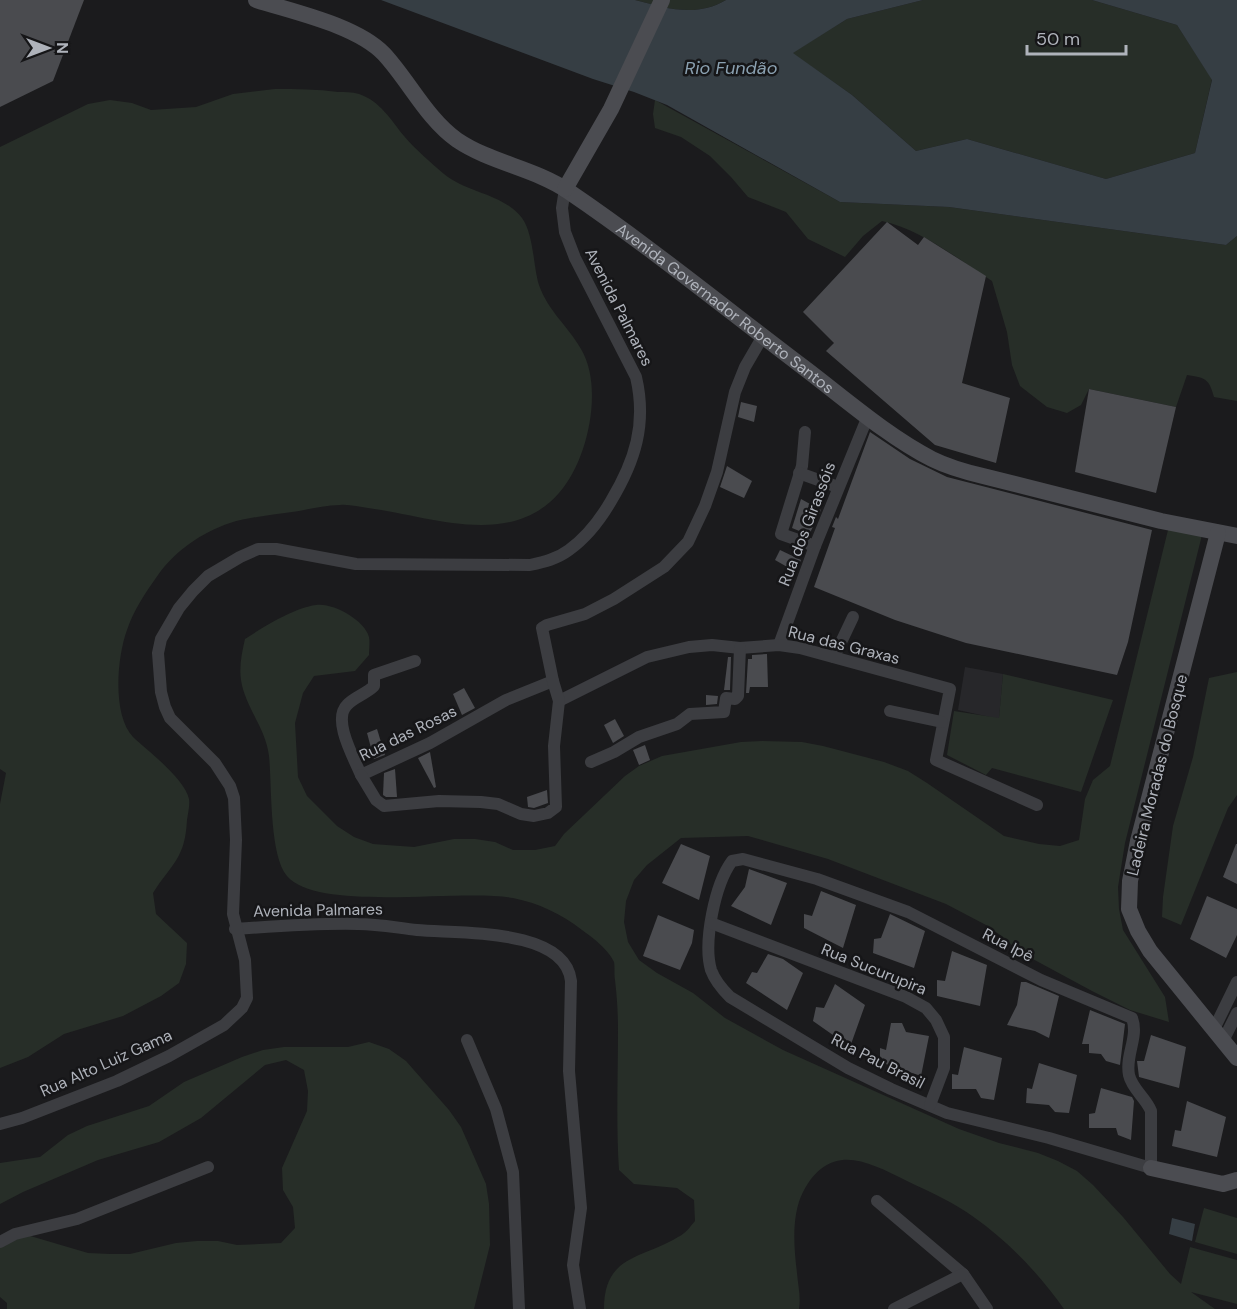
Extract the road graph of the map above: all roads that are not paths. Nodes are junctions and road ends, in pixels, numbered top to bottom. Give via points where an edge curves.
1 (256, 0) edge
2 (662, 0) edge
3 (565, 189) junction
4 (763, 336) junction
5 (868, 416) junction
6 (805, 432) dead end
7 (800, 474) junction
8 (838, 487) junction
9 (1218, 533) junction
10 (1237, 536) edge
11 (815, 546) junction
12 (853, 617) dead end
13 (779, 645) junction
14 (740, 648) junction
15 (834, 657) junction
16 (415, 661) dead end
17 (553, 681) junction
18 (559, 701) junction
19 (890, 711) dead end
20 (942, 722) junction
21 (591, 762) dead end
22 (361, 775) junction
23 (1037, 805) dead end
24 (725, 870) joint
25 (711, 923) junction
26 (236, 928) junction
27 (1237, 982) edge
28 (1237, 1013) edge
29 (1218, 1035) junction
30 (467, 1040) dead end
31 (1237, 1058) edge
32 (930, 1105) junction
33 (0, 1124) edge
34 (208, 1167) dead end
35 (1151, 1168) junction
36 (1237, 1179) edge
37 (877, 1201) dead end
38 (0, 1242) edge
39 (963, 1274) junction
40 (519, 1309) edge
41 (580, 1309) edge
42 (894, 1309) edge
43 (987, 1309) edge

1 - 3 main road, Avenida Governador Roberto Santos via 336,26 368,42 455,138 476,152
2 - 3 main road via 611,109
3 - 4 main road, Avenida Governador Roberto Santos
3 - 26 street, Avenida Palmares via 565,232 636,377 641,398 640,424 629,470 601,519 586,536 550,561 530,565 356,564 258,549 208,576 179,608 161,639 159,672 165,708 170,718 215,763 234,798
4 - 5 main road, Avenida Governador Roberto Santos
4 - 17 street via 735,392 717,472 688,542 664,567 614,599 585,614 542,628
5 - 8 street, Rua dos Girassóis
5 - 9 main road, Avenida Governador Roberto Santos via 932,459 955,469
6 - 7 street
7 - 8 street
7 - 11 street via 781,534
8 - 11 street, Rua dos Girassóis
9 - 10 main road, Avenida Governador Roberto Santos
9 - 29 main road, Ladeira Moradas do Bosque via 1138,842 1129,909 1150,951
11 - 13 street, Rua dos Girassóis
12 - 15 street
13 - 14 street, Rua das Graxas
13 - 15 street, Rua das Graxas
14 - 18 street, Rua das Graxas via 688,647 647,657
14 - 21 street via 738,696 726,698 724,712 690,714 677,724 639,737
15 - 20 street, Rua das Graxas via 950,689
16 - 22 street, Rua das Rosas via 374,675 374,686 344,707 341,725
17 - 18 street
17 - 22 street, Rua das Rosas via 506,700 430,743
18 - 22 street via 554,747 556,807 548,813 521,814 481,802 384,806 378,804
19 - 20 street
20 - 23 street, Rua das Graxas via 936,760
24 - 25 street, Rua Pau Brasil
24 - 35 street, Rua Ipê via 732,861 756,861 884,902 1041,980 1132,1018 1135,1033 1129,1075 1151,1112
25 - 32 street, Rua Pau Brasil via 711,970 730,997 848,1068
25 - 32 street, Rua Sucurupira via 926,1008 944,1037 944,1068
26 - 33 street, Rua Alto Luiz Gama via 245,960 247,998 224,1025 117,1081
26 - 41 street, Avenida Palmares via 359,924 483,933 532,943 564,964 570,981 569,1071 581,1208 573,1265
27 - 29 street
28 - 29 street
29 - 31 main road, Ladeira Moradas do Bosque
30 - 40 street via 496,1109 513,1172
32 - 35 street, Rua Pau Brasil via 947,1113 1049,1137
34 - 38 street via 77,1219 15,1234
35 - 36 main road via 1223,1184
37 - 39 street
39 - 42 street
39 - 43 street

